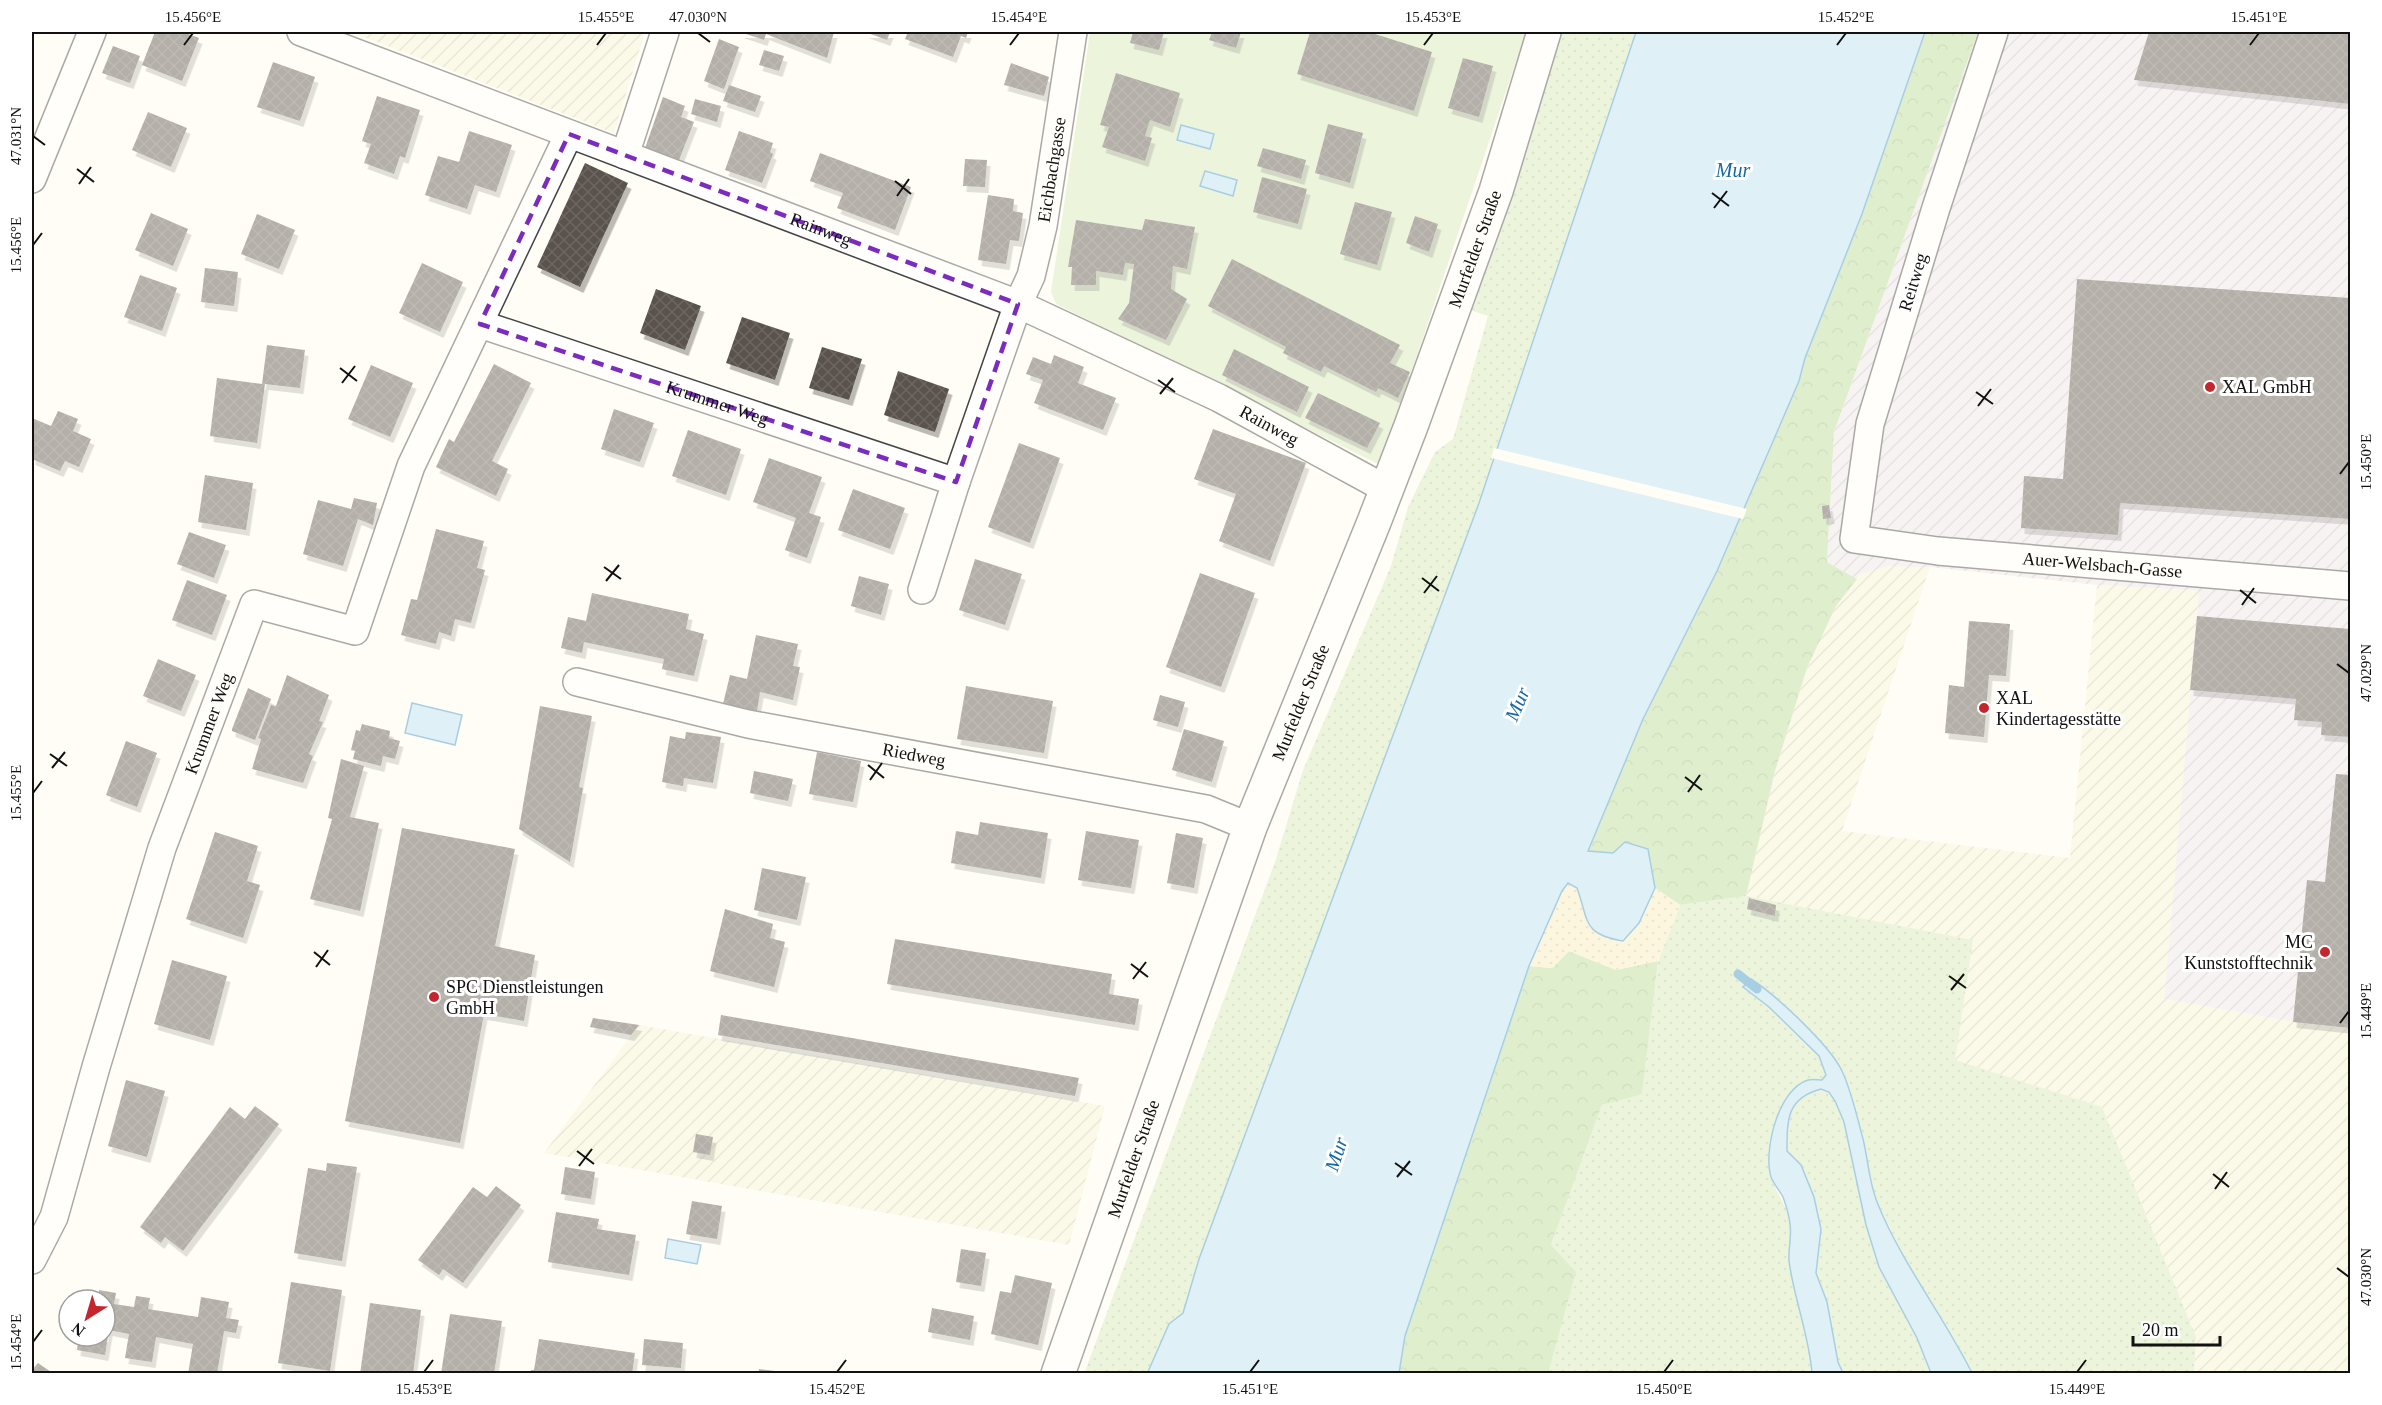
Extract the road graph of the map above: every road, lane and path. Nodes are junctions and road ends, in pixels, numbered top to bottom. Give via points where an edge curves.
1 (92, 32) edge
2 (301, 32) edge
3 (665, 32) edge
4 (1073, 32) edge
5 (1544, 32) edge
6 (1994, 32) edge
7 (569, 134) junction
8 (625, 155) junction
9 (32, 179) edge
10 (1018, 304) junction
11 (480, 324) junction
12 (956, 482) junction
13 (1386, 489) junction
14 (1854, 539) joint
15 (2350, 586) edge
16 (921, 590) dead end
17 (577, 682) dead end
18 (1251, 826) junction
19 (32, 1260) edge
20 (1058, 1374) edge

1 - 9 street
2 - 7 street, Rainweg
3 - 8 street
4 - 10 street, Eichbachgasse via 1043,226 1031,276
5 - 13 street, Murfelder Straße via 1496,191
6 - 14 street, Reitweg via 1870,424
7 - 8 street, Rainweg
7 - 11 street, Krummer Weg
8 - 10 street, Rainweg
10 - 12 street
10 - 13 street, Rainweg via 1219,398
11 - 12 street, Krummer Weg
11 - 19 street, Krummer Weg via 411,466 355,631 254,604 162,848 54,1217
12 - 16 street
13 - 18 street, Murfelder Straße
14 - 15 street, Auer-Welsbach-Gasse via 1938,551
17 - 18 street, Riedweg via 748,724 1206,809
18 - 20 street, Murfelder Straße

